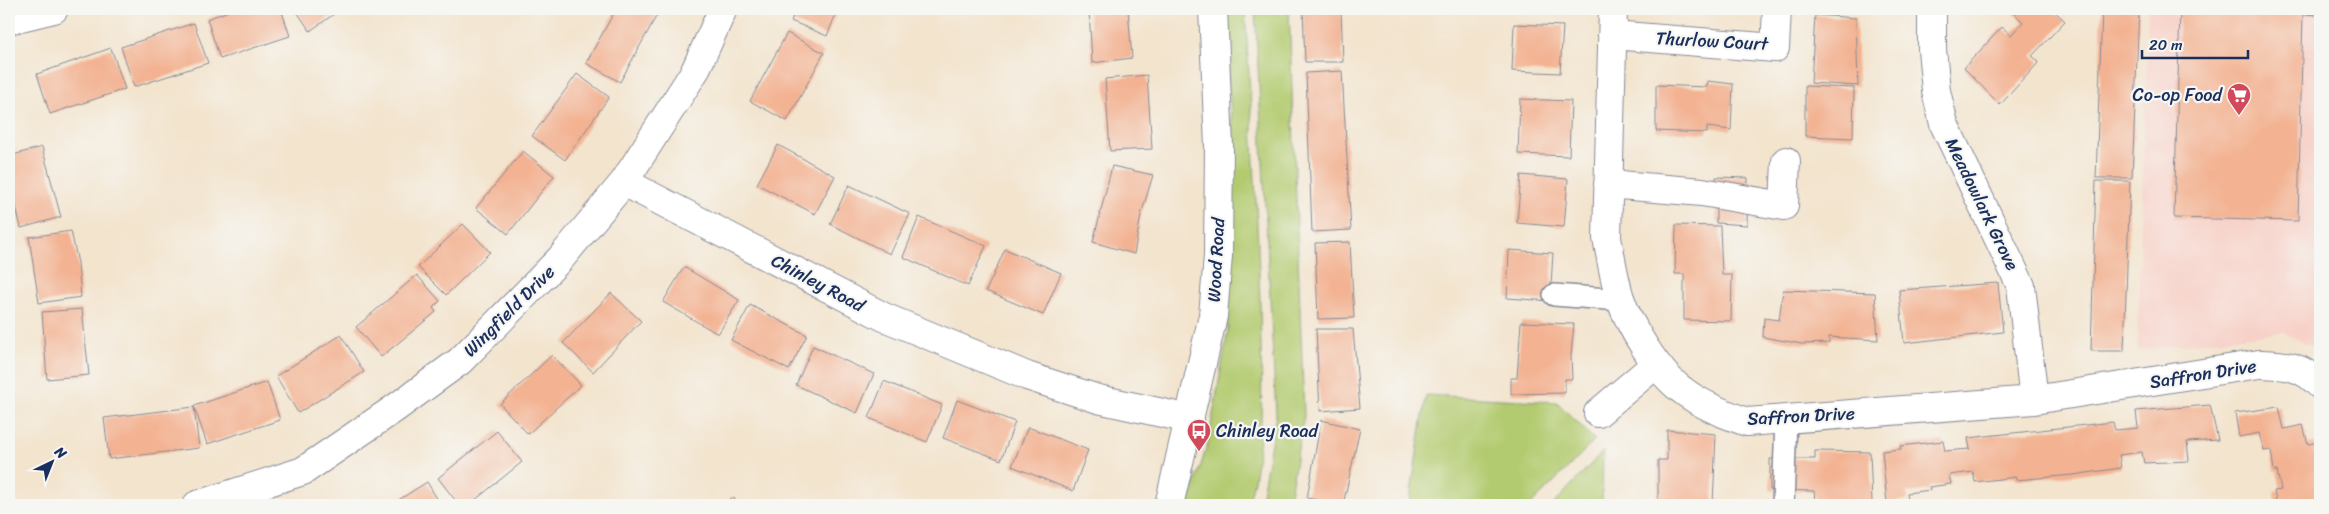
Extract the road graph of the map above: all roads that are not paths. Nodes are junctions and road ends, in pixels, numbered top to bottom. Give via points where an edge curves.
1 (54, 9) edge
2 (724, 9) edge
3 (1214, 9) edge
4 (1613, 9) edge
5 (1777, 9) edge
6 (1932, 9) edge
7 (9, 20) edge
8 (1612, 36) junction
9 (1786, 161) dead end
10 (624, 182) junction
11 (1608, 184) junction
12 (1554, 295) dead end
13 (1621, 300) junction
14 (1656, 364) junction
15 (2320, 385) edge
16 (2034, 400) junction
17 (1598, 413) dead end
18 (1190, 419) junction
19 (1786, 419) junction
20 (197, 505) edge
21 (1168, 505) edge
22 (1783, 505) edge

1 - 7 street
2 - 10 street, Wingfield Drive via 695,71
3 - 18 street, Wood Road via 1219,115 1218,256 1213,316
4 - 8 street, Saffron Drive
5 - 8 street, Thurlow Court via 1775,48
6 - 16 street, Meadowlark Grove via 1936,91 1944,124 2021,286
8 - 11 street, Saffron Drive
9 - 11 street via 1783,216 1702,192
10 - 18 street, Chinley Road via 884,317 1027,376 1098,399
10 - 20 street, Wingfield Drive via 561,258 460,361 302,470
11 - 13 street, Saffron Drive via 1607,238
12 - 13 lane
13 - 14 street, Saffron Drive
14 - 17 street
14 - 19 street, Saffron Drive via 1680,390 1711,409 1747,422
15 - 16 street, Saffron Drive via 2310,375 2290,365 2259,364
16 - 19 street, Saffron Drive
18 - 21 street, Wood Road
19 - 22 lane

